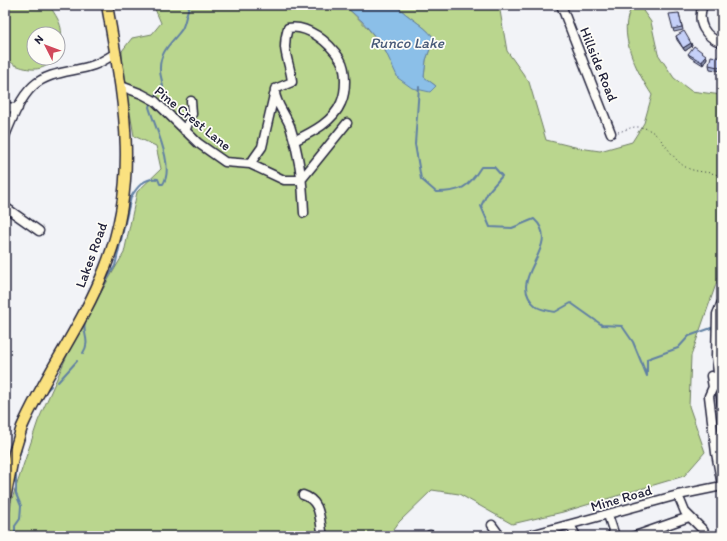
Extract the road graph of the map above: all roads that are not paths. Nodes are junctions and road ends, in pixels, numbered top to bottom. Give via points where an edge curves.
1 (107, 5) edge
2 (561, 5) edge
3 (703, 5) edge
4 (722, 43) edge
5 (116, 53) junction
6 (121, 86) junction
7 (274, 95) junction
8 (191, 101) dead end
9 (5, 107) edge
10 (18, 108) junction
11 (346, 123) dead end
12 (185, 131) junction
13 (611, 133) road end
14 (5, 136) edge
15 (294, 140) junction
16 (250, 164) junction
17 (301, 180) junction
18 (5, 207) edge
19 (304, 213) dead end
20 (39, 231) dead end
21 (722, 302) edge
22 (719, 313) edge
23 (719, 355) edge
24 (711, 376) dead end
25 (722, 405) edge
26 (722, 486) edge
27 (303, 495) dead end
28 (678, 496) junction
29 (5, 498) edge
30 (608, 515) junction
31 (689, 517) junction
32 (492, 525) dead end
33 (570, 525) junction
34 (654, 533) edge
35 (323, 536) edge
36 (500, 536) edge
37 (527, 536) edge
38 (576, 536) edge
39 (615, 536) edge
40 (635, 536) edge
41 (706, 536) edge

1 - 5 main road, Lakes Road
2 - 13 street, Hillside Road
3 - 4 street via 700,18 702,27 713,40
5 - 6 main road, Lakes Road
5 - 10 street via 94,65 49,77 35,84
6 - 12 street, Pine Crest Lane via 155,101
6 - 29 main road, Lakes Road via 127,132 127,165 123,207 111,250 90,298 28,414 14,453
7 - 15 street via 287,117
7 - 15 street via 275,90 292,82 285,47 288,28 301,27 311,32 340,59 344,70 342,103 328,121
7 - 16 street via 262,146
8 - 12 street via 192,114
9 - 10 street
10 - 14 street
11 - 17 street
12 - 16 street, Pine Crest Lane via 225,162
15 - 17 street
16 - 17 street via 284,180
17 - 19 street
18 - 20 street
21 - 22 street
22 - 23 street
23 - 25 street
24 - 26 street via 713,387 709,396
26 - 28 street, Mine Road
27 - 35 street via 312,498 318,507
28 - 30 street, Mine Road
28 - 31 street
30 - 33 street, Mine Road
30 - 39 street
31 - 34 street
31 - 41 street via 704,530
32 - 36 street
33 - 37 street, Mine Road
33 - 38 street
34 - 40 street

